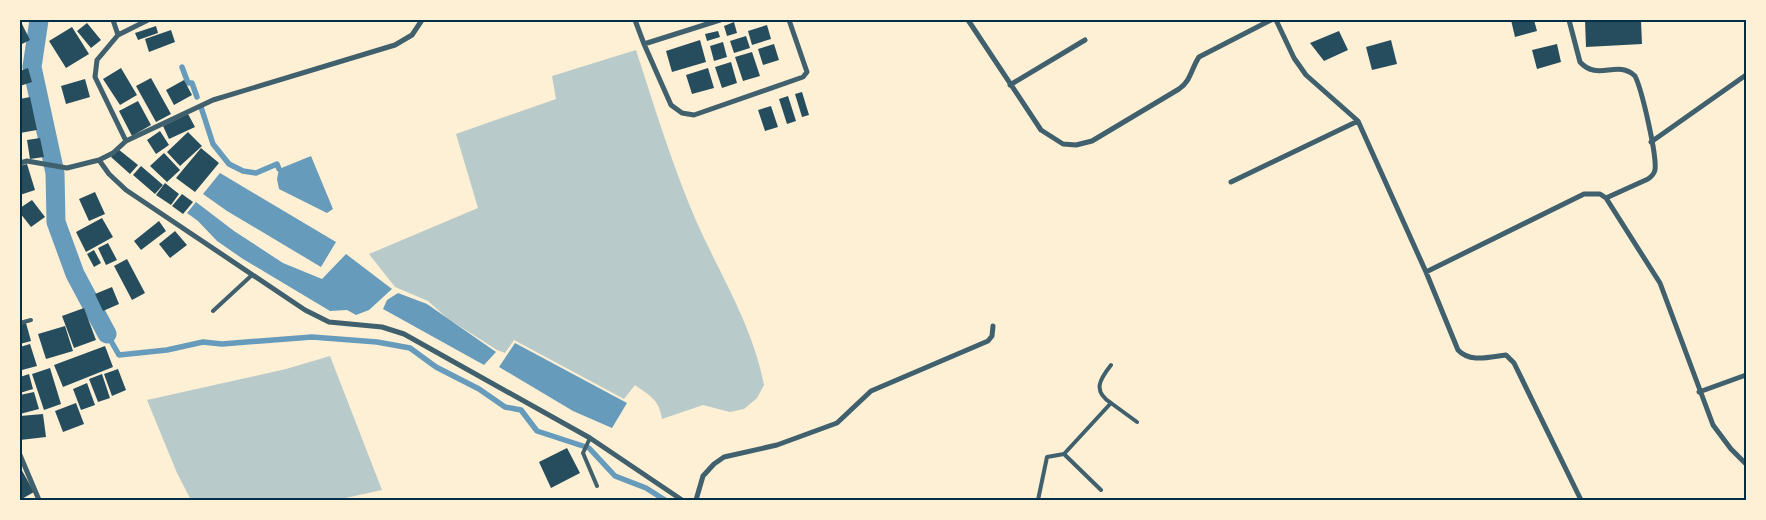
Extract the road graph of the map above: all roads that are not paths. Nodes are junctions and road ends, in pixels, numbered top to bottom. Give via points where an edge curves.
1 (113, 20) edge
2 (148, 20) edge
3 (422, 20) edge
4 (635, 20) edge
5 (720, 20) edge
6 (788, 20) edge
7 (968, 20) edge
8 (1271, 20) edge
9 (1276, 20) edge
10 (1569, 20) edge
11 (118, 35) junction
12 (1085, 40) dead end
13 (644, 44) junction
14 (1746, 75) edge
15 (1010, 85) junction
16 (1358, 121) junction
17 (126, 141) junction
18 (1651, 142) junction
19 (99, 160) junction
20 (20, 163) edge
21 (1231, 182) dead end
22 (1606, 198) junction
23 (1426, 272) junction
24 (252, 275) junction
25 (213, 311) dead end
26 (31, 320) dead end
27 (20, 323) edge
28 (993, 326) dead end
29 (1111, 365) dead end
30 (1746, 375) edge
31 (1699, 392) junction
32 (1111, 403) junction
33 (1137, 422) dead end
34 (590, 438) junction
35 (1064, 454) junction
36 (20, 456) edge
37 (1746, 464) edge
38 (597, 486) dead end
39 (1101, 490) dead end
40 (39, 500) edge
41 (682, 500) edge
42 (696, 500) edge
43 (1038, 500) edge
44 (1581, 500) edge

1 - 11 street
2 - 11 street
3 - 17 street via 412,35 395,45 213,100
4 - 13 street
5 - 13 street
6 - 13 street via 805,63 807,72 804,77 694,115 682,114 671,105
7 - 15 street
8 - 15 street via 1199,57 1185,85 1092,142 1063,144 1041,130
9 - 16 street via 1294,58 1306,74
10 - 18 street via 1584,67 1594,72 1622,69 1635,76
11 - 17 street via 97,60 95,77
12 - 15 street
14 - 18 street
16 - 21 street
16 - 23 street
17 - 19 street
18 - 22 street via 1653,174
19 - 20 street via 67,168 27,161
19 - 24 street via 126,190
22 - 23 street via 1600,194 1584,194
22 - 31 street via 1660,283
23 - 44 street via 1458,350 1472,358 1506,355 1514,363
24 - 25 lane
24 - 34 street via 329,322 382,327 404,334
26 - 27 lane
28 - 42 street via 988,341 872,391 837,423 777,446 724,457 703,476
29 - 32 lane via 1102,377 1099,392
30 - 31 street
31 - 37 street via 1713,425
32 - 33 lane
32 - 35 lane
34 - 38 lane via 584,453
34 - 41 street
35 - 39 lane
35 - 43 lane via 1047,457
36 - 40 street

